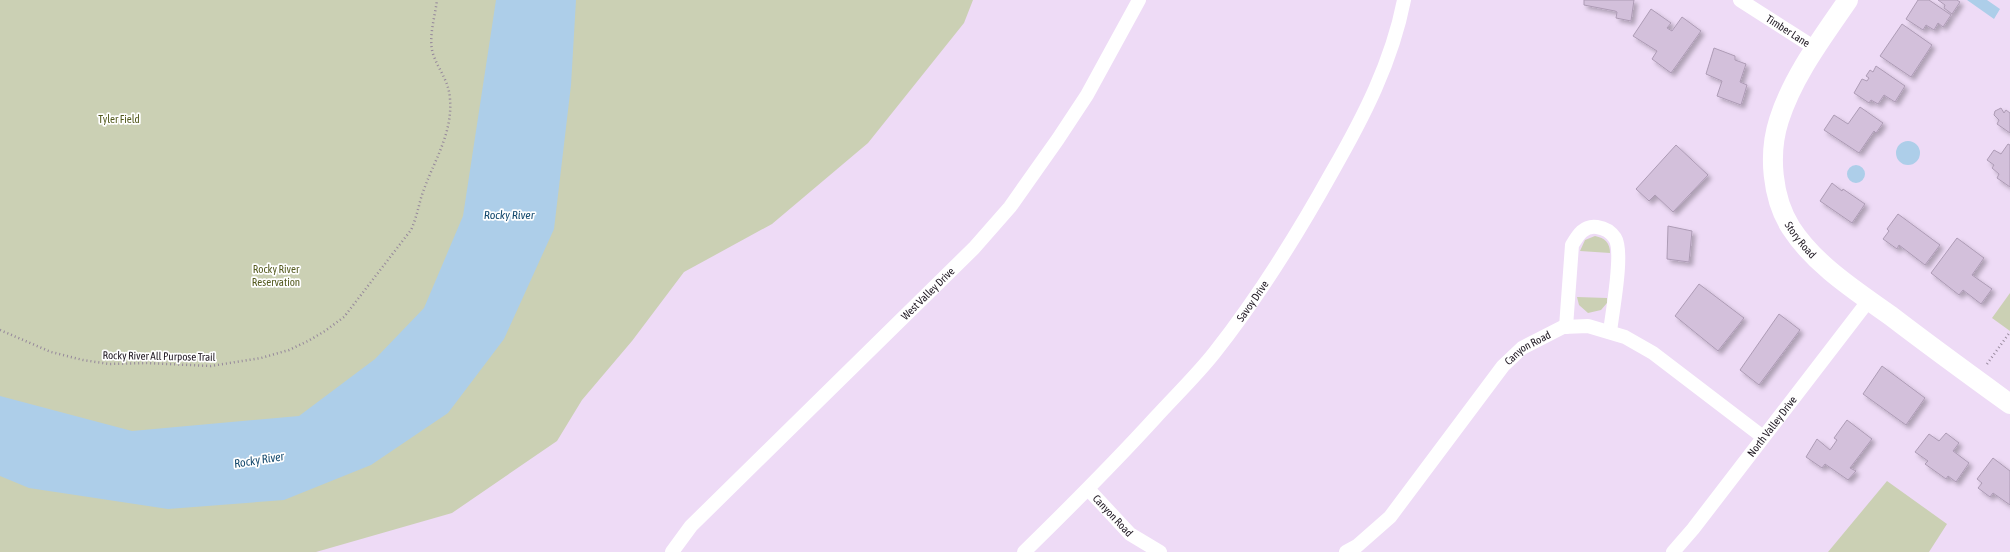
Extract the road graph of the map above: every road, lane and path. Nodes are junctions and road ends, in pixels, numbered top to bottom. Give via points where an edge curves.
1 (437, 0) edge
2 (1139, 0) edge
3 (1404, 0) edge
4 (1740, 0) edge
5 (1848, 0) edge
6 (1815, 48) junction
7 (1869, 300) junction
8 (1566, 327) junction
9 (0, 330) edge
10 (1610, 332) junction
11 (2010, 332) edge
12 (1987, 364) dead end
13 (2010, 404) edge
14 (1762, 437) junction
15 (1089, 490) junction
16 (672, 552) edge
17 (1024, 552) edge
18 (1160, 552) edge
19 (1346, 552) edge
20 (1673, 552) edge

1 - 9 path, Rocky River All Purpose Trail via 432,53 447,80 451,116 447,132 411,230 344,318 289,350 261,358 211,366 147,362 109,364 83,360 51,352
2 - 16 street, West Valley Drive via 1087,95 1010,206 974,248 691,526
3 - 15 street, Savoy Drive via 1384,69 1358,125 1313,207 1263,286 1214,353
4 - 6 street, Timber Lane
5 - 6 street, Story Road
6 - 7 street, Story Road via 1792,86 1779,121 1772,160 1778,198 1791,228 1817,259
7 - 13 street, Story Road
7 - 14 street, North Valley Drive
8 - 10 street, Canyon Road via 1588,326
8 - 10 street via 1572,245 1578,234 1587,227 1596,226 1607,229 1616,238 1620,252
8 - 19 street, Canyon Road via 1522,348 1503,366 1390,517 1357,546
10 - 14 street, Canyon Road via 1625,337 1653,353
11 - 12 path
14 - 20 street, North Valley Drive
15 - 17 street, Savoy Drive
15 - 18 street, Canyon Road via 1130,534

